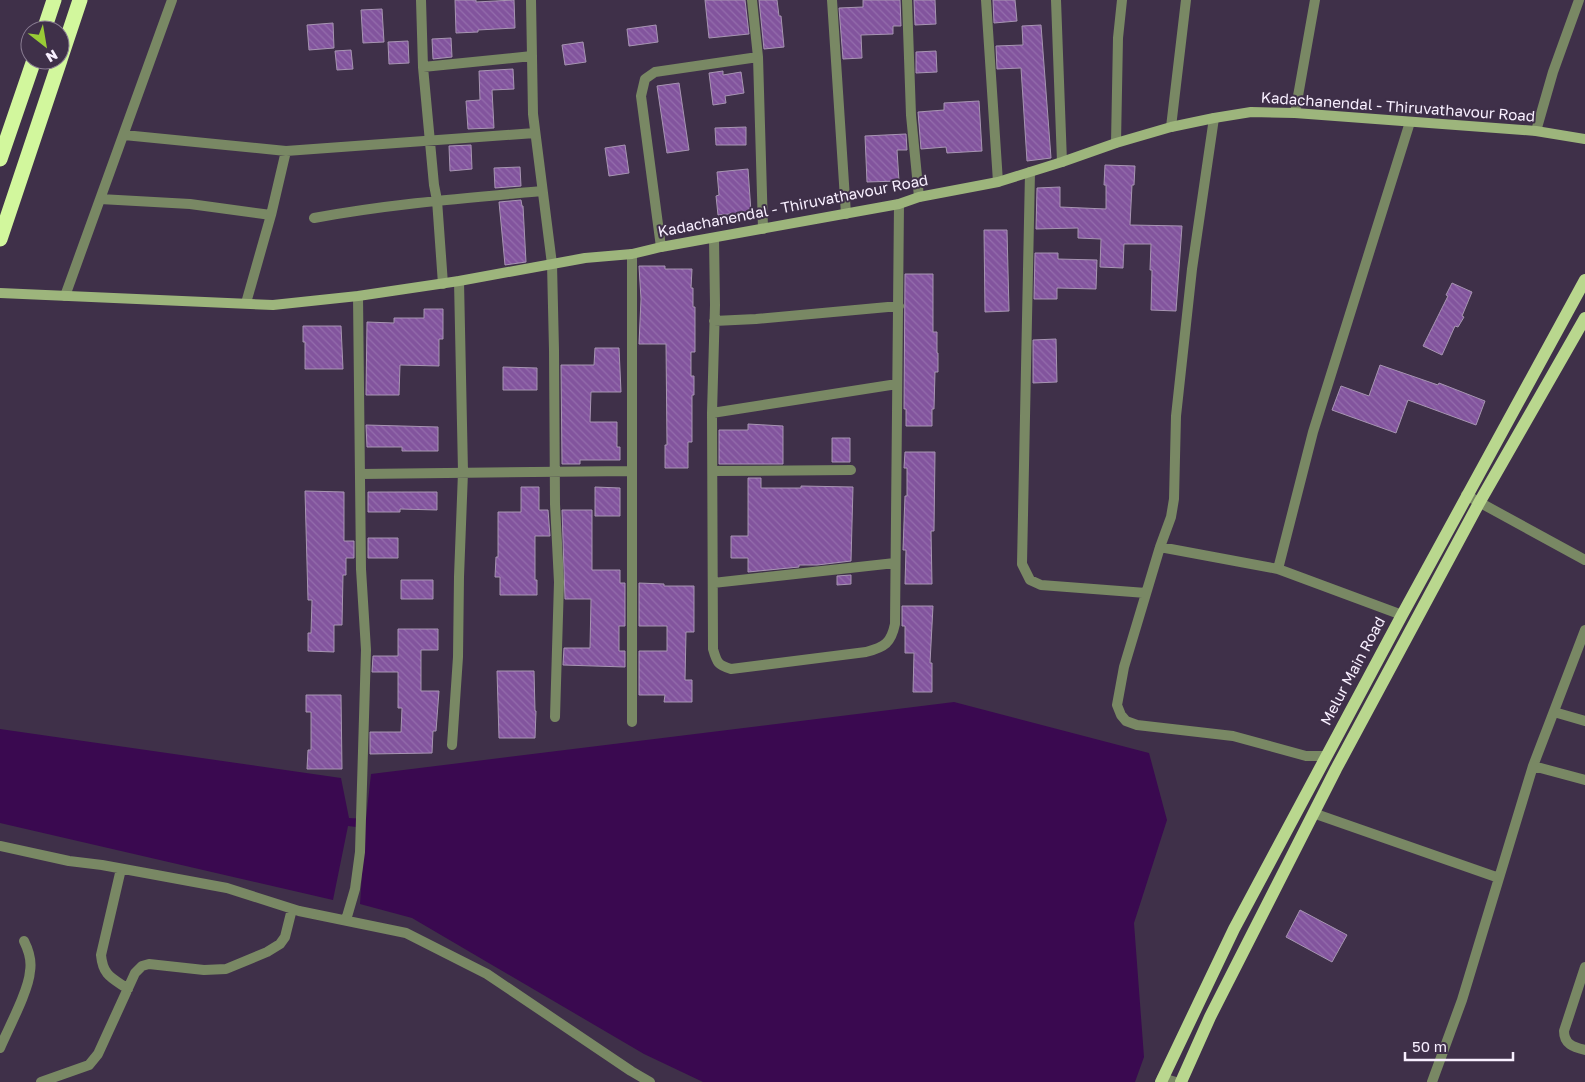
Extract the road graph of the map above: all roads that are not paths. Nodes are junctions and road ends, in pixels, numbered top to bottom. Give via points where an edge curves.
1 (54, 0) edge
2 (80, 0) edge
3 (172, 0) edge
4 (421, 0) edge
5 (530, 0) edge
6 (752, 0) edge
7 (832, 0) edge
8 (907, 0) edge
9 (986, 0) edge
10 (1056, 0) edge
11 (1122, 0) edge
12 (1186, 0) edge
13 (1315, 0) edge
14 (1579, 0) edge
15 (47, 20) edge
16 (70, 30) edge
17 (532, 56) junction
18 (758, 57) junction
19 (423, 67) junction
20 (31, 70) edge
21 (57, 70) edge
22 (1295, 113) junction
23 (1214, 118) junction
24 (1410, 122) junction
25 (1171, 128) junction
26 (1536, 131) junction
27 (535, 133) junction
28 (124, 135) junction
29 (1585, 139) edge
30 (430, 140) junction
31 (1116, 143) junction
32 (286, 151) junction
33 (0, 159) edge
34 (1062, 162) junction
35 (1030, 172) junction
36 (998, 182) junction
37 (542, 191) junction
38 (919, 197) junction
39 (100, 199) junction
40 (437, 200) junction
41 (898, 204) junction
42 (846, 214) junction
43 (271, 215) junction
44 (314, 218) dead end
45 (763, 229) junction
46 (714, 238) junction
47 (0, 240) edge
48 (661, 247) junction
49 (632, 254) junction
50 (552, 264) junction
51 (1585, 280) edge
52 (459, 281) junction
53 (444, 284) junction
54 (0, 293) edge
55 (65, 296) junction
56 (358, 296) junction
57 (246, 303) junction
58 (899, 306) junction
59 (1585, 318) edge
60 (714, 321) junction
61 (897, 384) junction
62 (712, 413) junction
63 (851, 470) dead end
64 (632, 471) junction
65 (713, 471) junction
66 (463, 472) junction
67 (555, 472) junction
68 (361, 474) junction
69 (1466, 495) junction
70 (1479, 503) junction
71 (1160, 547) junction
72 (1585, 560) edge
73 (895, 563) junction
74 (1278, 569) junction
75 (713, 583) junction
76 (1146, 593) junction
77 (1402, 614) junction
78 (1585, 630) edge
79 (1554, 712) junction
80 (556, 718) dead end
81 (1585, 721) edge
82 (632, 722) dead end
83 (452, 745) dead end
84 (1326, 756) junction
85 (1533, 766) junction
86 (1585, 780) edge
87 (1313, 813) junction
88 (0, 846) edge
89 (121, 869) junction
90 (1499, 878) junction
91 (292, 909) junction
92 (346, 920) junction
93 (24, 941) dead end
94 (1585, 967) edge
95 (128, 990) junction
96 (1580, 997) edge
97 (0, 1048) edge
98 (1585, 1050) edge
99 (1161, 1080) edge
100 (46, 1082) edge
101 (650, 1082) edge
102 (1176, 1082) edge
103 (1181, 1082) edge
104 (1432, 1082) edge

1 - 15 highway
2 - 16 highway
3 - 28 street
4 - 19 street
5 - 17 street
6 - 18 street
7 - 42 street
8 - 38 street via 911,115
9 - 36 street
10 - 34 street
11 - 31 street
12 - 25 street
13 - 22 street
14 - 26 street
17 - 19 street
17 - 27 street
18 - 45 street
18 - 48 street via 655,72 645,79 641,96
19 - 30 street
20 - 33 highway
21 - 47 highway
22 - 23 main road, Kadachanendal - Thiruvathavour Road via 1251,112
22 - 24 main road, Kadachanendal - Thiruvathavour Road
23 - 25 main road, Kadachanendal - Thiruvathavour Road
23 - 71 street via 1192,269 1177,407 1174,499
24 - 26 main road, Kadachanendal - Thiruvathavour Road
24 - 74 street via 1313,432
25 - 31 main road, Kadachanendal - Thiruvathavour Road
26 - 29 main road, Kadachanendal - Thiruvathavour Road
27 - 30 street
27 - 37 street
28 - 32 street
28 - 39 street
30 - 32 street
30 - 40 street
31 - 34 main road, Kadachanendal - Thiruvathavour Road
32 - 43 street
34 - 35 main road, Kadachanendal - Thiruvathavour Road
35 - 36 main road, Kadachanendal - Thiruvathavour Road
35 - 76 street via 1022,564 1030,580 1041,585
36 - 38 main road, Kadachanendal - Thiruvathavour Road
37 - 40 street
37 - 50 street
38 - 41 main road, Kadachanendal - Thiruvathavour Road
39 - 43 street via 190,204
39 - 55 street
40 - 44 street
40 - 53 street
41 - 42 main road, Kadachanendal - Thiruvathavour Road
41 - 58 street
42 - 45 main road, Kadachanendal - Thiruvathavour Road
43 - 57 street
45 - 46 main road, Kadachanendal - Thiruvathavour Road
46 - 48 main road, Kadachanendal - Thiruvathavour Road
46 - 60 street
48 - 49 main road, Kadachanendal - Thiruvathavour Road
49 - 50 main road, Kadachanendal - Thiruvathavour Road
49 - 64 street
50 - 52 main road, Kadachanendal - Thiruvathavour Road
50 - 67 street
51 - 69 main road, Melur Main Road
52 - 53 main road, Kadachanendal - Thiruvathavour Road
52 - 66 street
53 - 56 main road, Kadachanendal - Thiruvathavour Road
54 - 55 main road, Kadachanendal - Thiruvathavour Road
55 - 57 main road, Kadachanendal - Thiruvathavour Road
56 - 57 main road, Kadachanendal - Thiruvathavour Road via 273,305
56 - 68 street
58 - 60 street
58 - 61 street
59 - 70 main road, Melur Main Road
60 - 62 street
61 - 62 street
61 - 73 street
62 - 65 street
63 - 65 street
64 - 67 street
64 - 82 street
65 - 75 street
66 - 67 street
66 - 68 street
66 - 83 street
67 - 80 street via 559,582
68 - 92 street via 361,569 366,650 362,801 360,852 355,889
69 - 70 street
69 - 77 main road, Melur Main Road
70 - 72 street
70 - 87 main road, Melur Main Road
71 - 74 street
71 - 76 street
73 - 75 street
73 - 75 street via 895,624 886,644 866,652 731,669 715,659
74 - 77 street
76 - 84 street via 1124,667 1117,705 1126,721 1233,736 1306,756
77 - 84 main road, Melur Main Road
78 - 79 street
79 - 81 street
79 - 85 street
84 - 99 main road, Melur Main Road via 1234,929
85 - 86 street
85 - 90 street
87 - 90 street
87 - 103 main road, Melur Main Road via 1210,1017
88 - 89 street
89 - 91 street via 227,888
89 - 95 street via 101,955 106,974
90 - 104 street via 1462,1000
91 - 92 street
91 - 95 street via 285,937 267,952 226,969 149,964 135,973
92 - 101 street via 406,933 453,956
93 - 97 street via 30,953 30,972
94 - 96 street
95 - 100 street via 98,1054 89,1065
96 - 98 street via 1564,1037 1574,1047
99 - 102 street

